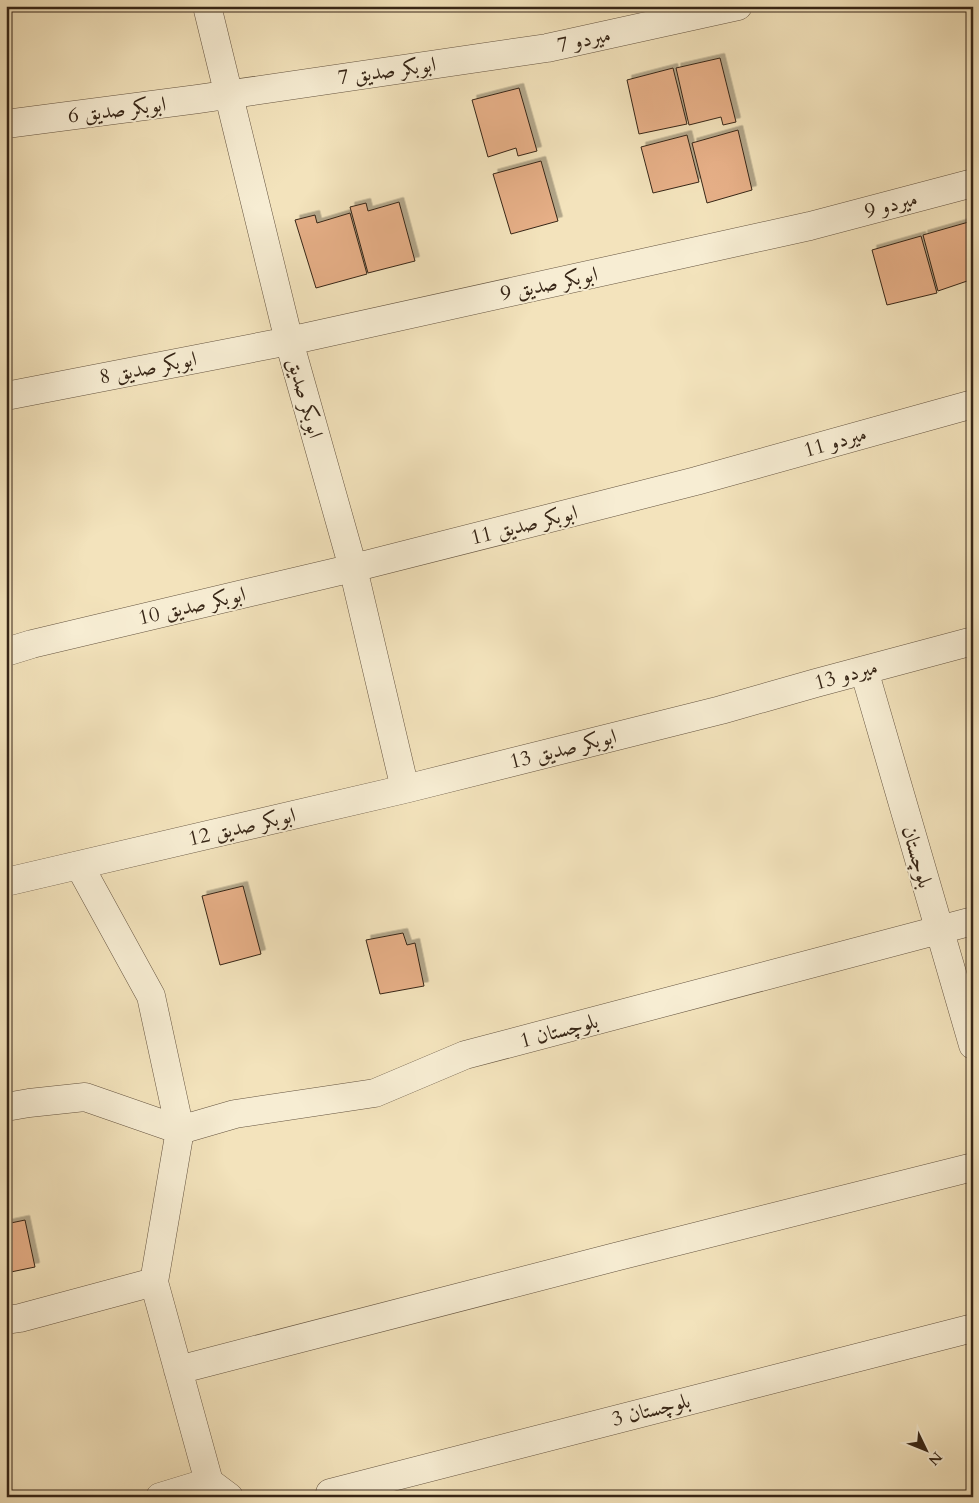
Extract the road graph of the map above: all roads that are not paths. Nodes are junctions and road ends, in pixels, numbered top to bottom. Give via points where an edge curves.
1 (207, 6) edge
2 (738, 6) edge
3 (547, 48) joint
4 (228, 95) junction
5 (6, 124) edge
6 (973, 183) edge
7 (810, 226) joint
8 (289, 341) junction
9 (6, 396) edge
10 (973, 404) edge
11 (696, 481) joint
12 (352, 568) junction
13 (973, 641) edge
14 (6, 652) edge
15 (864, 670) junction
16 (721, 710) joint
17 (406, 789) junction
18 (79, 865) junction
19 (6, 882) edge
20 (973, 921) edge
21 (939, 931) junction
22 (973, 1045) edge
23 (18, 1105) edge
24 (180, 1130) junction
25 (973, 1167) edge
26 (154, 1282) junction
27 (13, 1319) edge
28 (973, 1328) edge
29 (178, 1370) junction
30 (219, 1489) edge
31 (330, 1493) dead end
32 (160, 1497) edge

1 - 4 street, ابوبکر صدیق
2 - 3 street, میردو 7
3 - 4 street, ابوبکر صدیق 7
4 - 5 street, ابوبکر صدیق 6
4 - 8 street, ابوبکر صدیق
6 - 7 street, میردو 9
7 - 8 street, ابوبکر صدیق 9
8 - 9 street, ابوبکر صدیق 8
8 - 12 street, ابوبکر صدیق
10 - 11 street, میردو 11
11 - 12 street, ابوبکر صدیق 11
12 - 14 street, ابوبکر صدیق 10
12 - 17 street, ابوبکر صدیق
13 - 15 street, میردو 13
15 - 16 street, میردو 13
15 - 21 street, بلوچستان
16 - 17 street, ابوبکر صدیق 13
17 - 18 street, ابوبکر صدیق 12
18 - 19 street, ابوبکر صدیق 12
18 - 24 street via 151,996
20 - 21 street, بلوچستان 1
21 - 22 street, بلوچستان
21 - 24 street, بلوچستان 1 via 465,1055 375,1093 235,1114
23 - 24 street via 85,1097
24 - 26 street
25 - 29 street
26 - 27 street
26 - 29 street
28 - 31 street, بلوچستان 3
29 - 30 street
30 - 32 street

